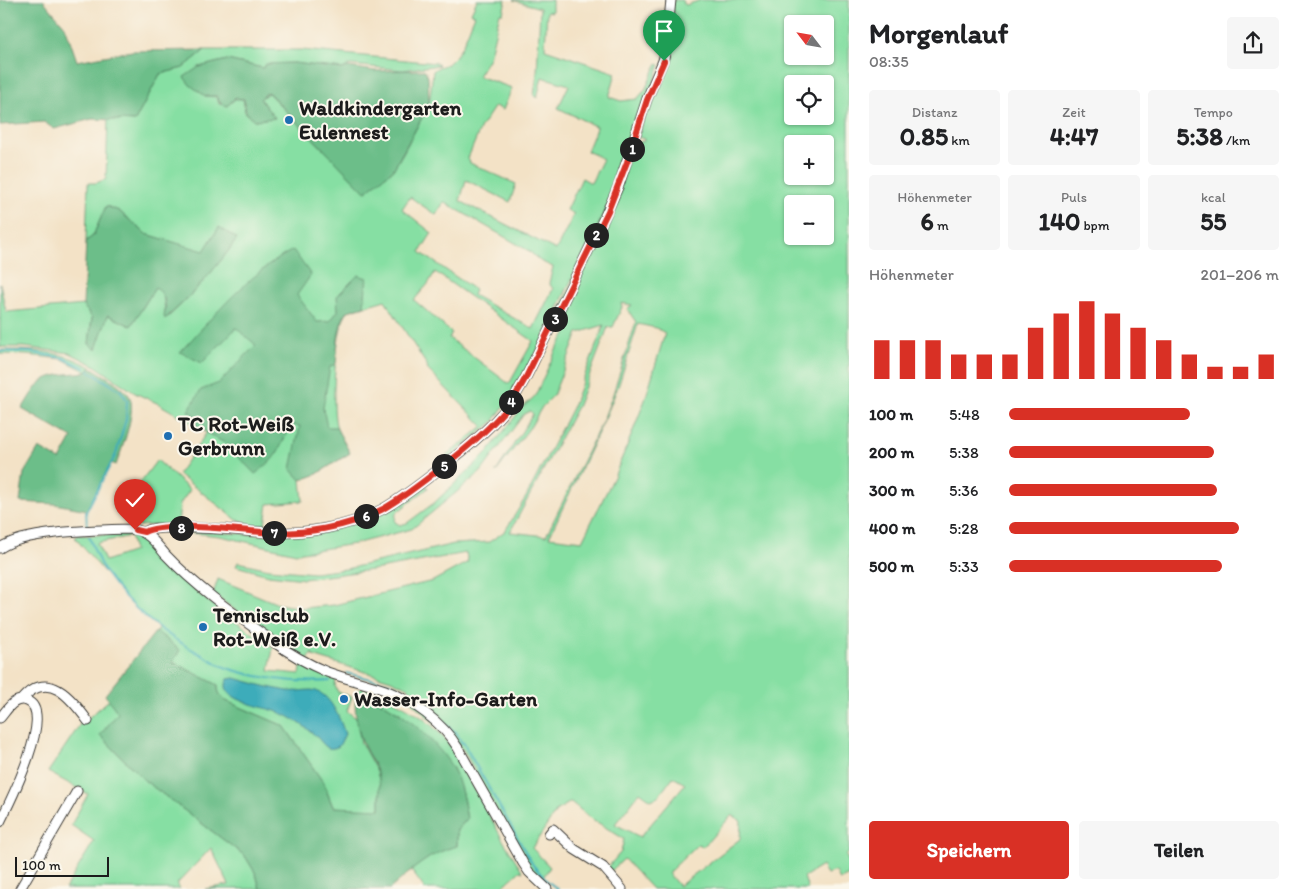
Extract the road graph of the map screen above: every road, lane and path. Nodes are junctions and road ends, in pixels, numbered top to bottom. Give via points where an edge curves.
1 (671, 0) edge
2 (139, 531) junction
3 (0, 548) edge
4 (22, 700) junction
5 (0, 718) edge
6 (88, 721) dead end
7 (77, 791) dead end
8 (0, 822) edge
9 (553, 829) dead end
10 (20, 889) edge
11 (547, 889) edge
12 (622, 889) edge

1 - 2 street via 666,50 608,211 525,379 510,404 492,424 404,496 356,520 304,532 193,527
2 - 3 street via 42,535
2 - 11 street via 212,597 289,652 326,671 393,694 438,724 458,748 526,867
4 - 5 street via 11,704
4 - 6 street via 37,687 55,688 71,700
4 - 8 street via 31,703 37,712 33,744
7 - 10 street
9 - 12 street via 574,849 602,867

